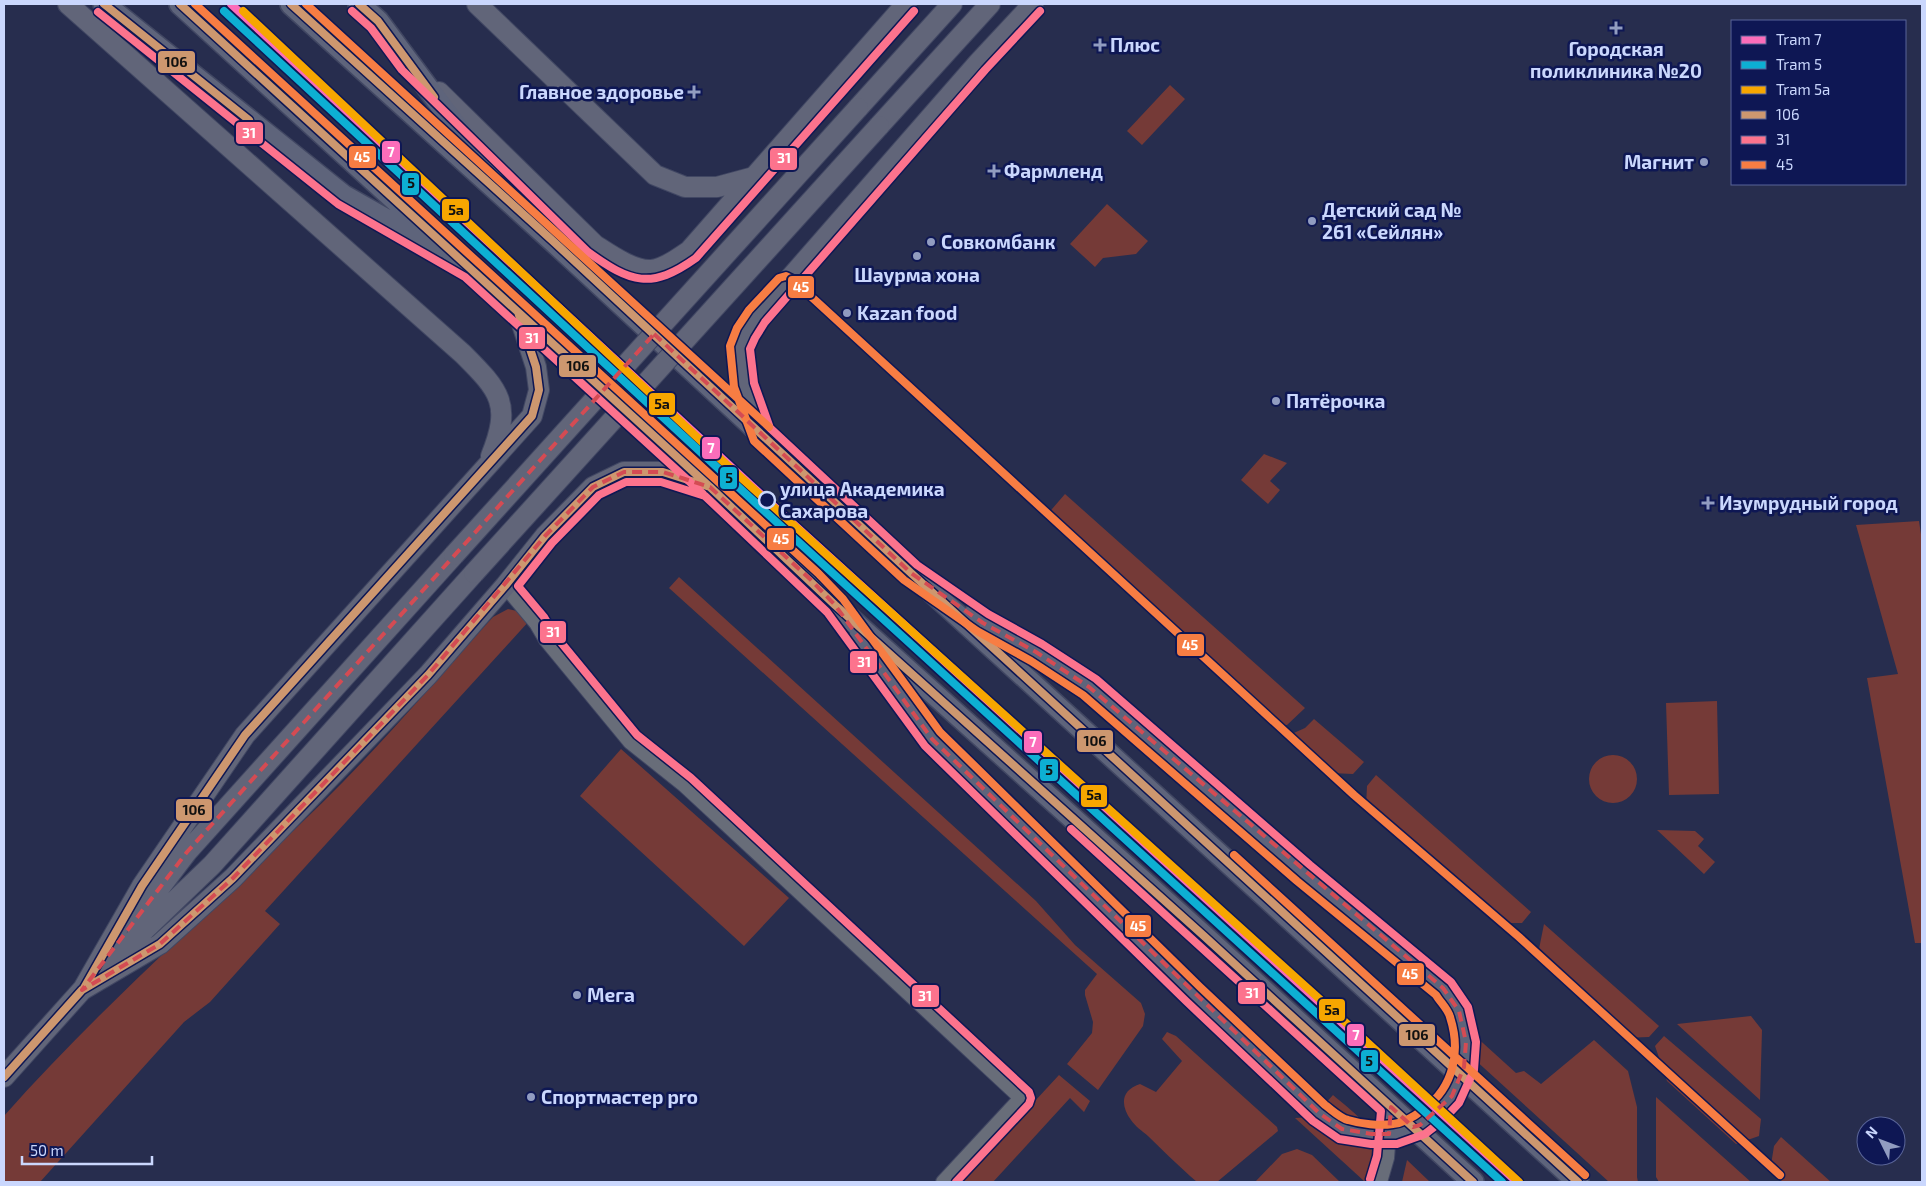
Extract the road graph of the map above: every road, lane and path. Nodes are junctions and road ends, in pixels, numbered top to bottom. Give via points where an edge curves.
1 (68, 4) edge
2 (104, 4) edge
3 (180, 4) edge
4 (291, 4) edge
5 (359, 4) edge
6 (477, 4) edge
7 (906, 4) edge
8 (952, 4) edge
9 (990, 4) edge
10 (1033, 4) edge
11 (409, 63) junction
12 (754, 178) junction
13 (520, 214) junction
14 (471, 268) junction
15 (518, 312) junction
16 (761, 434) junction
17 (487, 467) junction
18 (710, 487) junction
19 (911, 573) junction
20 (505, 586) junction
21 (836, 605) junction
22 (82, 990) junction
23 (4, 1077) edge
24 (1391, 1107) junction
25 (944, 1182) edge
26 (1380, 1182) edge
27 (1474, 1182) edge
28 (1578, 1182) edge

1 - 17 main road via 485,376 500,400 503,416
2 - 14 main road via 344,196
3 - 14 main road
4 - 13 main road
5 - 11 main road via 378,21
6 - 12 main road via 656,175 685,187 717,187
7 - 12 main road
8 - 22 main road, bridge via 187,852
9 - 22 main road, bridge via 212,865
10 - 16 main road via 978,63 746,332 740,348 744,385
11 - 12 main road via 595,244 624,263 650,270 666,265 689,251
11 - 13 main road
13 - 16 main road
14 - 15 main road
15 - 17 main road via 536,367 539,390 532,416
15 - 18 main road
16 - 19 main road
17 - 22 main road via 245,735 142,886
18 - 20 main road via 663,472 624,472 608,479 593,487 550,530
18 - 21 main road
19 - 21 main road, bridge via 983,624 1036,652 1089,687 1443,988 1459,1011 1466,1042 1464,1067 1452,1096 1436,1113 1420,1125 1396,1134 1372,1134 1342,1129 1319,1113 932,739
19 - 28 main road
20 - 22 main road via 428,675 233,878 160,944
20 - 25 street via 630,742 684,785 1021,1098
21 - 24 main road
22 - 23 main road
24 - 26 street via 1387,1158
24 - 27 main road

